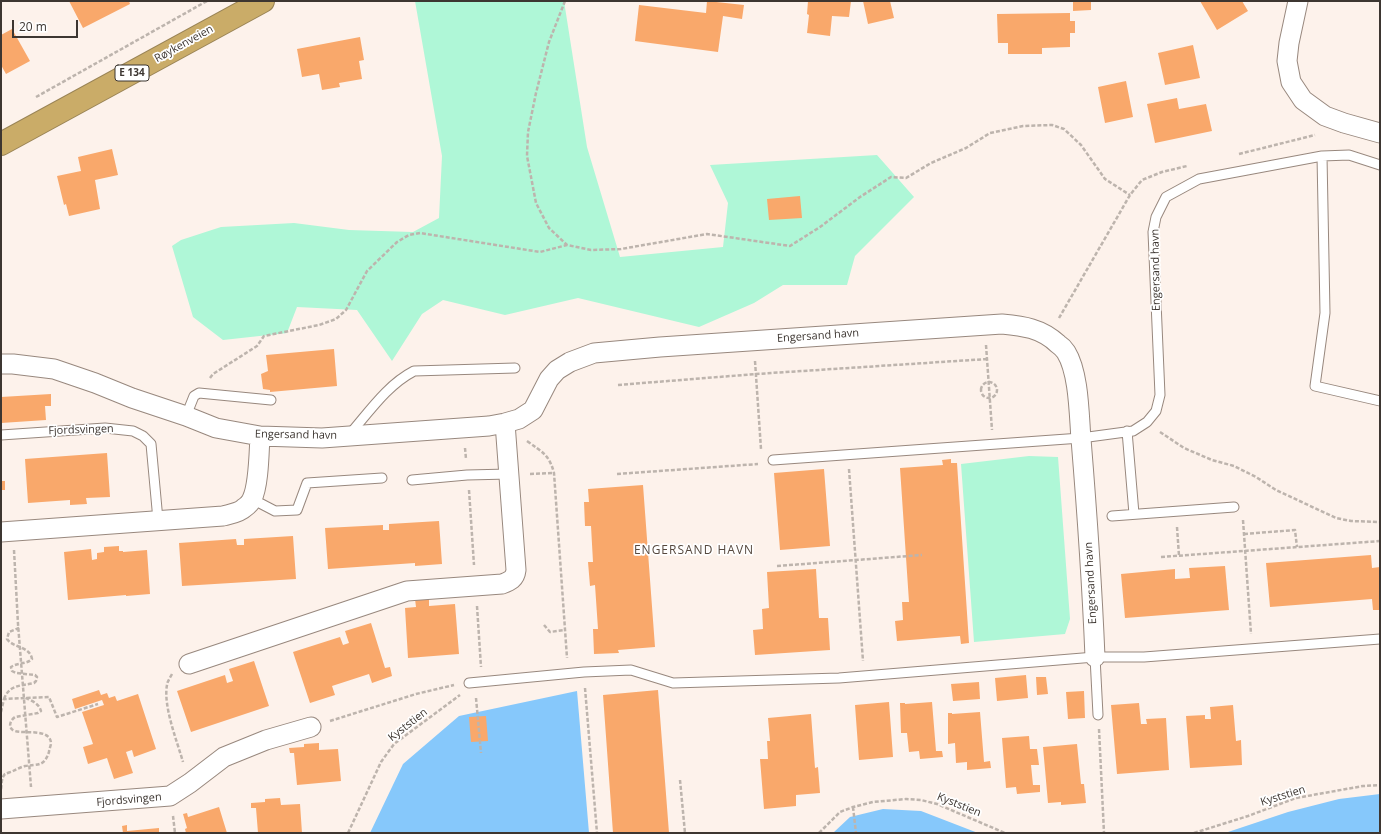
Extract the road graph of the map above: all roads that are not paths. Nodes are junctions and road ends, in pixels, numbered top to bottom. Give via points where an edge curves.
1 (263, 1) edge
2 (1298, 1) edge
3 (1380, 133) edge
4 (1, 144) edge
5 (1322, 156) junction
6 (1380, 164) edge
7 (1, 364) edge
8 (515, 368) dead end
9 (271, 400) dead end
10 (1380, 401) edge
11 (186, 416) junction
12 (505, 423) junction
13 (1127, 431) junction
14 (1, 435) edge
15 (260, 436) junction
16 (348, 436) junction
17 (1081, 438) junction
18 (774, 460) road end
19 (509, 474) junction
20 (382, 478) dead end
21 (412, 480) dead end
22 (252, 499) junction
23 (1234, 507) road end
24 (1134, 514) junction
25 (1112, 516) dead end
26 (158, 520) junction
27 (7, 532) edge
28 (1380, 640) edge
29 (1095, 657) junction
30 (188, 664) road end
31 (469, 683) road end
32 (1098, 715) road end
33 (311, 727) road end
34 (1, 809) edge

1 - 4 highway, Røykenveien / E 134
2 - 3 street via 1287,61 1291,82 1303,100 1325,116
5 - 6 lane, Engersand havn via 1349,155
5 - 10 lane via 1325,313 1315,386
5 - 13 lane, Engersand havn via 1199,179 1166,197 1156,217 1153,232 1160,395 1156,411 1147,422 1133,431
7 - 11 street, Engersand havn via 54,369
8 - 16 lane via 414,371 401,378
9 - 11 lane via 198,393 194,396
11 - 15 street, Engersand havn via 216,428
12 - 16 street, Engersand havn
12 - 17 street, Engersand havn via 533,410 549,379 557,370 583,356 601,352 1002,324 1038,330 1051,337 1065,350 1074,377
12 - 19 street
13 - 17 lane
13 - 24 lane
14 - 26 lane, Fjordsvingen via 105,428 133,431 143,436 151,444
15 - 16 street, Engersand havn
15 - 22 street
17 - 18 lane
17 - 29 street, Engersand havn via 1088,511
19 - 21 lane
19 - 30 street via 516,570 513,578 502,584 407,591
20 - 22 lane via 307,483 296,510 275,511
22 - 26 street via 243,509 223,516
23 - 24 lane
24 - 25 lane
26 - 27 street
28 - 29 lane via 1144,657
29 - 31 lane via 864,676 673,683 631,670
29 - 32 lane
33 - 34 street, Fjordsvingen via 266,740 224,757 170,796

